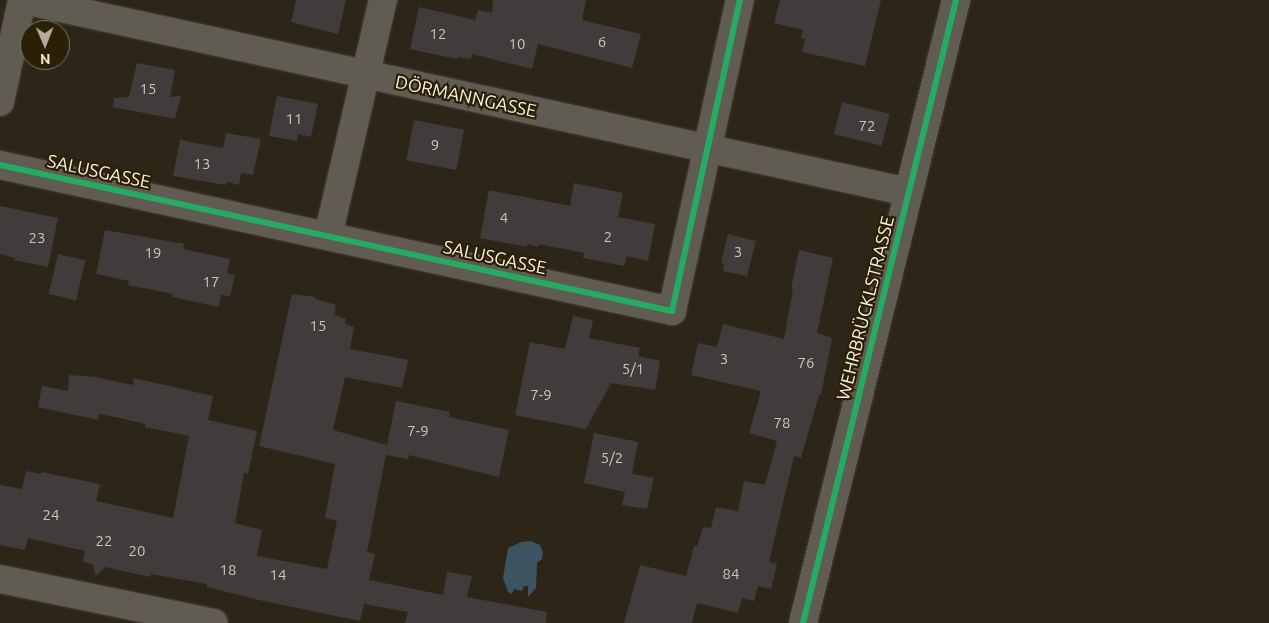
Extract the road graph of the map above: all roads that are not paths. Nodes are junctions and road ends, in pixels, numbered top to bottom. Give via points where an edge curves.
1 (23, 0) edge
2 (383, 0) edge
3 (740, 0) edge
4 (956, 0) edge
5 (366, 74) junction
6 (0, 102) edge
7 (707, 149) junction
8 (0, 165) edge
9 (908, 192) junction
10 (328, 236) junction
11 (0, 579) edge
12 (214, 623) edge
13 (803, 623) edge

1 - 5 street, DÖRMANNGASSE
1 - 6 street
2 - 5 street
3 - 7 street, SALUSGASSE
4 - 9 street, WEHRBRÜCKLSTRASSE
5 - 7 street, DÖRMANNGASSE
5 - 10 street
7 - 9 street, DÖRMANNGASSE
7 - 10 street, SALUSGASSE via 672,311
8 - 10 street, SALUSGASSE
9 - 13 street, WEHRBRÜCKLSTRASSE
11 - 12 street

